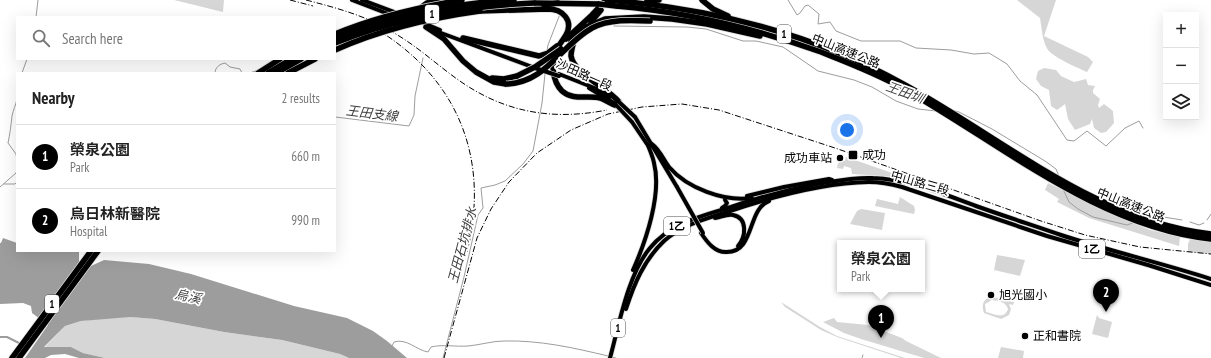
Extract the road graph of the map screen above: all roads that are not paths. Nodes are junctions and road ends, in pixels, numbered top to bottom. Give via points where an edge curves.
1 (352, 0) edge
2 (362, 0) edge
3 (440, 0) edge
4 (462, 0) edge
5 (514, 0) edge
6 (607, 0) edge
7 (634, 0) edge
8 (659, 0) edge
9 (702, 0) edge
10 (560, 3) junction
11 (617, 3) edge
12 (600, 7) junction
13 (480, 11) junction
14 (413, 21) junction
15 (745, 22) junction
16 (426, 27) junction
17 (586, 27) junction
18 (726, 28) junction
19 (336, 34) edge
20 (336, 38) edge
21 (463, 38) junction
22 (566, 42) junction
23 (336, 43) edge
24 (803, 46) junction
25 (336, 50) edge
26 (556, 52) junction
27 (278, 60) edge
28 (290, 60) edge
29 (300, 60) edge
30 (313, 60) edge
31 (536, 67) junction
32 (260, 72) edge
33 (270, 72) edge
34 (278, 72) edge
35 (290, 72) edge
36 (484, 77) junction
37 (618, 104) junction
38 (936, 105) junction
39 (650, 145) junction
40 (834, 180) junction
41 (762, 196) junction
42 (783, 196) junction
43 (727, 199) junction
44 (717, 211) junction
45 (708, 218) junction
46 (1175, 230) junction
47 (702, 233) junction
48 (1193, 234) junction
49 (1211, 234) edge
50 (1211, 239) edge
51 (90, 252) edge
52 (97, 252) edge
53 (1211, 279) edge
54 (1211, 285) edge
55 (628, 298) junction
56 (12, 358) edge
57 (19, 358) edge
58 (611, 358) edge

1 - 14 main road, 沙田路一段 / 1
2 - 14 main road, 沙田路一段 / 1
3 - 14 highway via 422,6
4 - 19 highway, 1, bridge via 386,16
5 - 20 highway, 1, bridge via 412,13
6 - 11 highway, 中山高速公路 / 1, bridge
6 - 12 highway
6 - 26 highway via 572,32
7 - 8 highway
9 - 15 highway via 720,13
10 - 12 highway, 中山高速公路 / 1
10 - 13 highway, 中山高速公路
10 - 23 highway, 中山高速公路 / 1, bridge via 486,6 439,12 386,24
11 - 12 highway, 中山高速公路 / 1, bridge
11 - 15 highway, 中山高速公路 / 1 via 684,9
11 - 24 highway, 中山高速公路 / 1 via 708,19
12 - 17 highway
12 - 22 highway
13 - 22 highway via 560,11 569,24
13 - 25 highway, bridge via 402,26
14 - 16 main road, 沙田路一段 / 1
14 - 21 main road, 沙田路一段 / 1
15 - 38 highway, 中山高速公路 / 1 via 840,54 881,72
16 - 31 main road, 沙田路一段 / 1
16 - 36 highway via 444,39 469,66
17 - 18 highway via 605,19 644,17
17 - 37 highway via 574,39 573,61 582,72 614,96
18 - 24 highway
18 - 36 highway, bridge via 679,22 608,22 577,39 535,77 521,83 506,84
21 - 22 highway via 539,56
21 - 31 main road, 沙田路一段 / 1
22 - 26 highway
22 - 36 highway, bridge via 545,61 517,76 504,79
24 - 38 highway, 中山高速公路 / 1 via 879,76
26 - 37 highway via 553,61 554,73 563,92 574,97 601,98
27 - 32 highway
28 - 33 highway
29 - 34 highway
30 - 35 highway
31 - 37 main road, 沙田路一段 / 1, bridge via 559,75
37 - 39 main road, 沙田路一段 / 1, bridge
37 - 39 main road, 沙田路一段 / 1, bridge via 635,117
38 - 46 highway, 中山高速公路 / 1 via 955,113 1079,189 1134,215
38 - 46 highway, 中山高速公路 / 1 via 1029,167 1084,198 1139,222
39 - 43 main road via 656,147 669,166 685,181
39 - 47 main road, 沙田路一段 / 1, bridge
39 - 55 main road, 沙田路一段 / 1 via 656,182 650,221 629,282
40 - 41 main road, 中山路三段 / 1乙
40 - 43 main road, 中山路三段
40 - 53 main road, 中山路三段 / 1乙 via 872,178 908,183 1061,235
41 - 43 main road
41 - 44 main road, 中山路三段 / 1乙
42 - 45 main road, 中山路三段 / 1乙
42 - 47 main road, 沙田路一段 / 1 via 761,206 744,243 736,250 720,252 710,245
42 - 54 main road, 中山路三段 / 1乙 via 848,184 892,184 1047,236 1148,264
43 - 44 main road via 725,206
44 - 55 main road, 中山路三段 / 1乙 via 688,220 660,237 640,262
45 - 47 main road, 沙田路一段 / 1 via 732,214 738,217 744,226 744,238 735,248 726,250 713,245
45 - 55 main road, 中山路三段 / 1 via 681,229 664,241 643,267
46 - 48 highway, 中山高速公路 / 1
48 - 49 highway, 中山高速公路 / 1
48 - 50 highway, 中山高速公路 / 1
51 - 56 highway, 1
52 - 57 highway, 1
55 - 58 main road, 1

